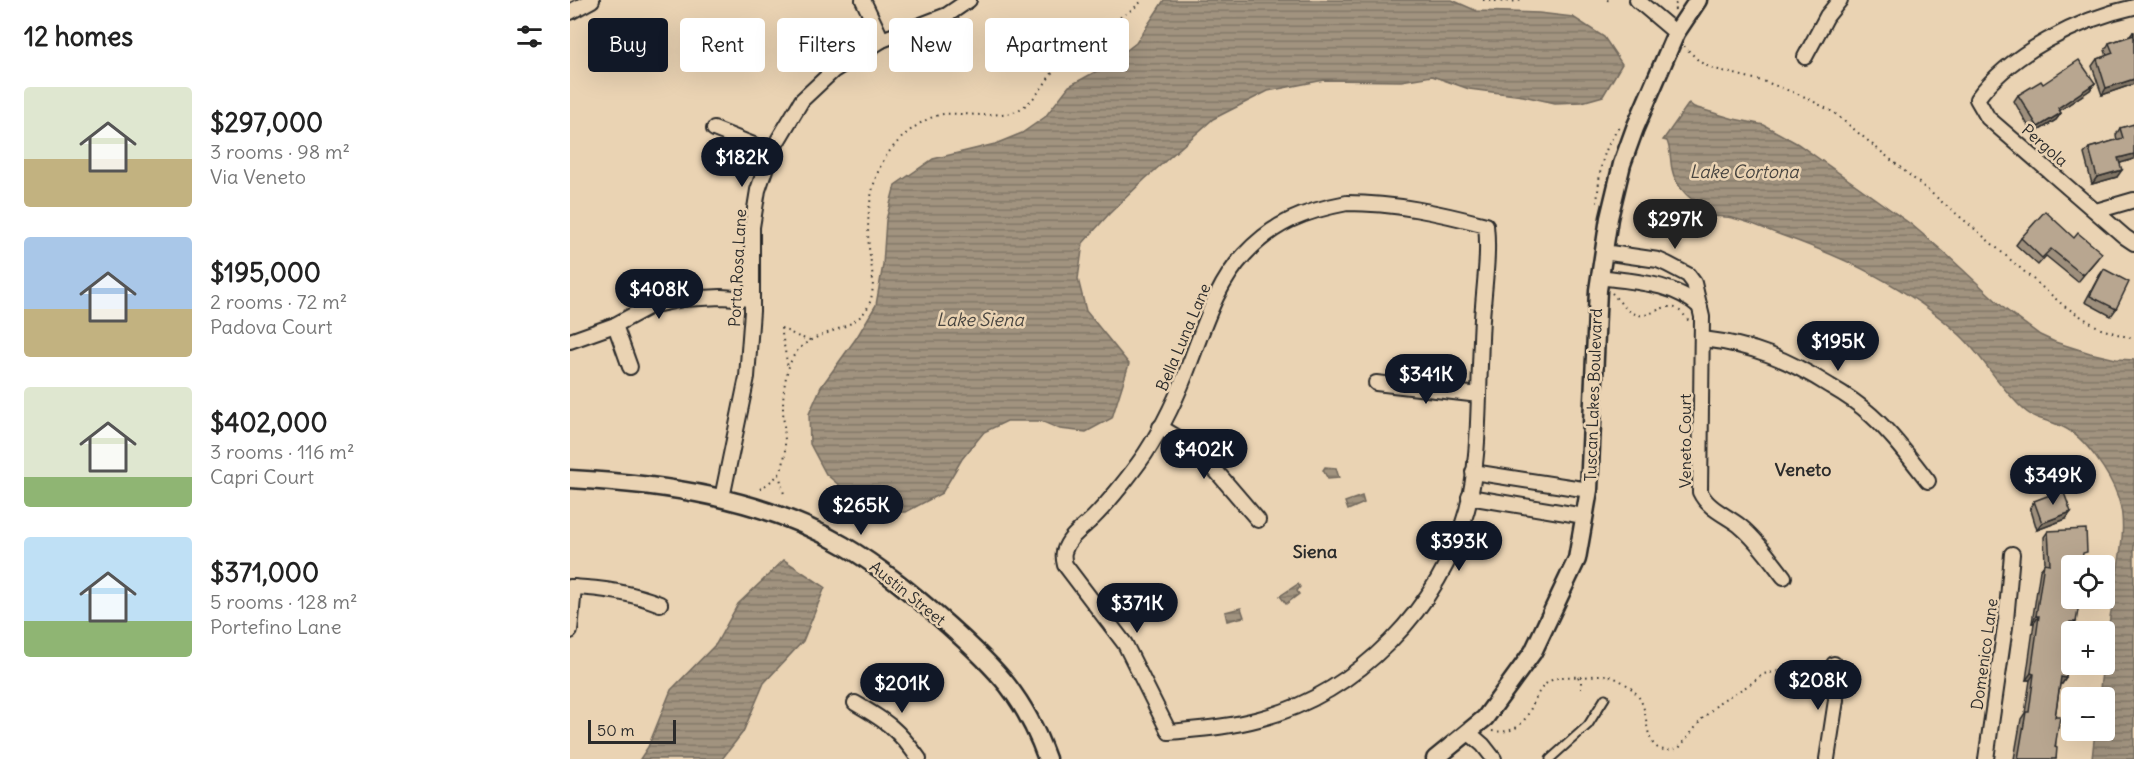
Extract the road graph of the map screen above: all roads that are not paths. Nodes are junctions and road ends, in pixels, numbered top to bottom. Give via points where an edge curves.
1 (592, 0) edge
2 (863, 0) edge
3 (969, 0) edge
4 (1638, 0) edge
5 (1698, 0) edge
6 (1840, 0) edge
7 (2134, 7) edge
8 (570, 12) edge
9 (1679, 38) junction
10 (882, 40) junction
11 (1805, 57) dead end
12 (714, 129) dead end
13 (771, 152) junction
14 (2134, 200) edge
15 (2096, 211) junction
16 (2134, 243) edge
17 (1603, 252) junction
18 (1599, 277) junction
19 (752, 299) junction
20 (1700, 307) junction
21 (615, 325) junction
22 (1702, 339) junction
23 (570, 341) edge
24 (630, 367) dead end
25 (1376, 383) dead end
26 (1479, 395) junction
27 (1160, 427) junction
28 (1473, 472) junction
29 (570, 479) edge
30 (1530, 481) junction
31 (1928, 481) dead end
32 (1589, 490) junction
33 (1469, 497) junction
34 (722, 498) junction
35 (1527, 506) junction
36 (1584, 516) junction
37 (1258, 520) dead end
38 (2012, 554) dead end
39 (1784, 577) dead end
40 (572, 587) edge
41 (660, 604) dead end
42 (570, 631) edge
43 (1834, 664) dead end
44 (1605, 698) dead end
45 (855, 704) dead end
46 (1473, 728) junction
47 (919, 759) edge
48 (1047, 759) edge
49 (1435, 759) edge
50 (1494, 759) edge
51 (1551, 759) edge
52 (1827, 759) edge
53 (1986, 759) edge

1 - 8 street
2 - 10 street
3 - 10 street, Porta Rosa Lane via 947,15
4 - 9 street
5 - 9 street, Tuscan Lakes Boulevard
6 - 11 street
7 - 15 street, Pergola via 2091,19 2056,35 2008,67 1977,99 1988,118
9 - 17 street, Tuscan Lakes Boulevard via 1625,155
10 - 13 street, Porta Rosa Lane via 834,70 802,100
12 - 13 street
13 - 19 street, Porta Rosa Lane via 758,190 752,226
14 - 15 street
15 - 16 street, Pergola
17 - 18 street, Tuscan Lakes Boulevard
17 - 20 street, Veneto Court via 1658,260 1676,268 1694,283
18 - 20 street via 1667,287
18 - 32 street, Tuscan Lakes Boulevard
19 - 21 street via 682,299 650,306
19 - 34 street, Porta Rosa Lane via 747,377
20 - 22 street, Veneto Court
21 - 23 street
21 - 24 street
22 - 31 street via 1739,344 1778,357 1841,392 1870,413
22 - 39 street, Veneto Court via 1700,492 1708,504 1756,541
25 - 26 street
26 - 27 street, Bella Luna Lane via 1486,225 1402,206 1347,203 1291,218 1264,235 1243,256 1214,301
26 - 28 street
27 - 33 street, Bella Luna Lane via 1144,455 1094,518 1071,538 1064,552 1065,565 1125,644 1169,732 1259,719 1317,696 1347,678 1378,653 1423,603 1455,543
27 - 37 street via 1204,457
28 - 30 street
28 - 33 street
29 - 34 street, Austin Street
30 - 32 street
30 - 35 street
32 - 36 street, Tuscan Lakes Boulevard
33 - 35 street
34 - 48 street, Austin Street via 785,517 842,544 918,599 990,663 1016,695
35 - 36 street
36 - 46 street, Tuscan Lakes Boulevard via 1577,559 1533,652 1485,718
38 - 53 street, Domenico Lane
40 - 41 street via 639,595
40 - 42 street
43 - 52 street via 1836,700
44 - 51 lane via 1588,724
45 - 47 street via 887,722
46 - 49 street, Tuscan Lakes Boulevard
46 - 50 street

